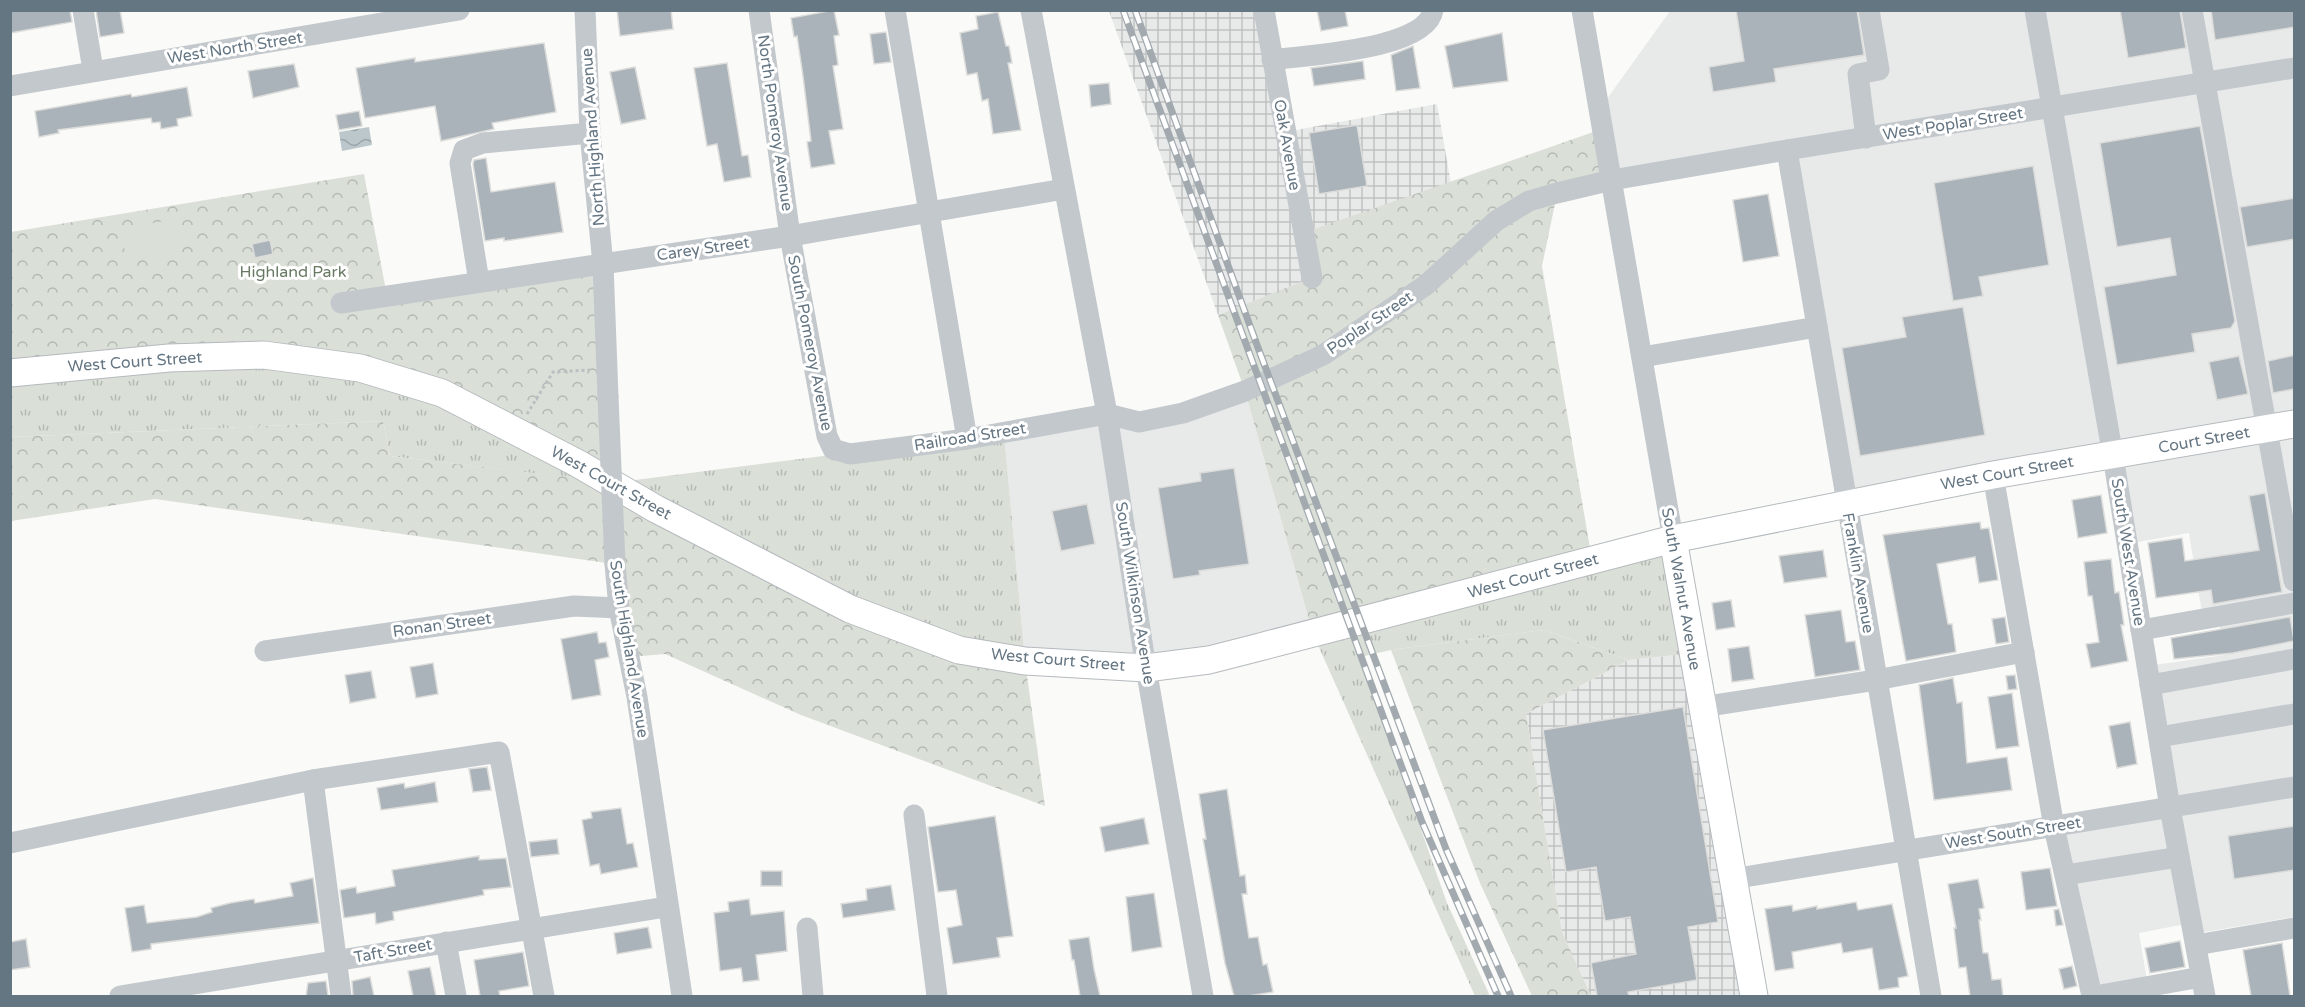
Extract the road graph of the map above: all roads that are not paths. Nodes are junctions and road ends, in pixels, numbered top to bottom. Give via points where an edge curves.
1 (83, 10) edge
2 (459, 10) edge
3 (585, 10) edge
4 (759, 10) edge
5 (895, 10) edge
6 (1030, 10) edge
7 (1264, 10) edge
8 (1433, 10) edge
9 (1582, 10) edge
10 (1869, 10) edge
11 (2035, 10) edge
12 (2192, 10) edge
13 (432, 13) edge
14 (1272, 60) junction
15 (2295, 68) edge
16 (93, 70) junction
17 (2204, 83) junction
18 (10, 86) edge
19 (2050, 107) junction
20 (590, 133) junction
21 (1866, 138) junction
22 (1787, 150) junction
23 (1612, 180) junction
24 (1064, 189) junction
25 (928, 212) junction
26 (790, 236) junction
27 (603, 264) junction
28 (1312, 278) dead end
29 (479, 282) junction
30 (341, 303) dead end
31 (1817, 327) junction
32 (1642, 357) junction
33 (10, 373) edge
34 (1107, 414) junction
35 (2295, 424) edge
36 (2268, 428) junction
37 (967, 439) junction
38 (833, 449) joint
39 (2113, 456) junction
40 (1993, 475) junction
41 (1846, 502) junction
42 (1672, 539) junction
43 (2291, 545) edge
44 (2295, 581) edge
45 (2295, 603) edge
46 (619, 608) junction
47 (2141, 630) junction
48 (265, 651) dead end
49 (2024, 652) junction
50 (2295, 659) edge
51 (1146, 668) junction
52 (1876, 680) junction
53 (2150, 685) junction
54 (1702, 707) junction
55 (2295, 714) edge
56 (2159, 737) junction
57 (313, 780) junction
58 (2295, 787) edge
59 (2170, 808) junction
60 (914, 815) dead end
61 (2054, 826) junction
62 (10, 843) edge
63 (1905, 851) junction
64 (2179, 857) junction
65 (2065, 875) junction
66 (1732, 879) junction
67 (666, 907) junction
68 (530, 928) junction
69 (807, 928) dead end
70 (2295, 928) edge
71 (446, 942) junction
72 (2196, 945) junction
73 (336, 960) junction
74 (2203, 986) edge
75 (170, 992) edge
76 (120, 996) edge
77 (341, 996) edge
78 (456, 996) edge
79 (544, 996) edge
80 (682, 996) edge
81 (813, 996) edge
82 (938, 996) edge
83 (1203, 996) edge
84 (1754, 996) edge
85 (1931, 996) edge
86 (2093, 996) edge

1 - 16 street
2 - 13 street, West North Street
3 - 20 street, North Highland Avenue
4 - 26 street, North Pomeroy Avenue
5 - 25 street
6 - 24 street, South Wilkinson Avenue
7 - 14 street, Oak Avenue
8 - 14 street via 1432,18 1424,26 1394,43
9 - 23 street, South Walnut Avenue
10 - 21 street via 1879,70 1858,74
11 - 19 street, South West Avenue
12 - 17 street
13 - 16 street, West North Street
14 - 28 street, Oak Avenue
15 - 17 street, West Poplar Street
16 - 18 street, West North Street
17 - 19 street, West Poplar Street
17 - 36 street
19 - 21 street, West Poplar Street
19 - 39 street, South West Avenue
20 - 27 street, North Highland Avenue
20 - 29 street via 483,143 464,150 460,163
21 - 22 street, West Poplar Street
22 - 23 street, West Poplar Street
22 - 31 street, Franklin Avenue
23 - 32 street, South Walnut Avenue
23 - 34 street, Poplar Street via 1529,201 1496,221 1426,285 1323,355 1255,387 1183,413 1139,422
24 - 25 street, Carey Street
24 - 34 street, South Wilkinson Avenue
25 - 26 street, Carey Street
25 - 37 street
26 - 27 street, Carey Street
26 - 38 street, South Pomeroy Avenue via 827,436
27 - 29 street, Carey Street
27 - 46 street, South Highland Avenue, bridge
29 - 30 street, Carey Street
31 - 32 street
31 - 41 street, Franklin Avenue
32 - 42 street, South Walnut Avenue
33 - 51 main road, West Court Street via 169,358 264,355 360,368 432,389 850,609 959,650 1025,661
34 - 37 street, Railroad Street
34 - 51 street, South Wilkinson Avenue
35 - 36 main road, Court Street
36 - 39 main road, Court Street
36 - 43 street
37 - 38 street, Railroad Street via 850,454
39 - 40 main road, West Court Street
39 - 47 street, South West Avenue
40 - 41 main road, West Court Street
40 - 49 street
41 - 42 main road, West Court Street
41 - 52 street, Franklin Avenue
42 - 51 main road, West Court Street via 1209,660
42 - 54 main road, South Walnut Avenue
43 - 44 street
45 - 47 street
46 - 48 street, Ronan Street via 574,606
46 - 67 street, South Highland Avenue via 637,697
47 - 53 street, South West Avenue
49 - 52 street
49 - 61 street
50 - 53 street
51 - 83 street, South Wilkinson Avenue
52 - 54 street
52 - 63 street, Franklin Avenue
53 - 56 street, South West Avenue
54 - 66 main road, South Walnut Avenue
55 - 56 street
56 - 59 street, South West Avenue
57 - 62 street
57 - 68 street via 499,752
57 - 73 street
58 - 59 street, West South Street
59 - 61 street, West South Street
59 - 64 street, South West Avenue
60 - 82 street
61 - 63 street, West South Street
61 - 65 street
63 - 66 street, West South Street
63 - 85 street, Franklin Avenue
64 - 65 street
64 - 72 street, South West Avenue
65 - 86 street
66 - 84 main road, South Walnut Avenue
67 - 68 street, Taft Street
67 - 80 street, South Highland Avenue
68 - 71 street, Taft Street
68 - 79 street
69 - 81 street
70 - 72 street
71 - 73 street, Taft Street
71 - 78 street
72 - 74 street, South West Avenue
73 - 75 street, Taft Street
73 - 77 street
74 - 86 street
75 - 76 street, Taft Street

